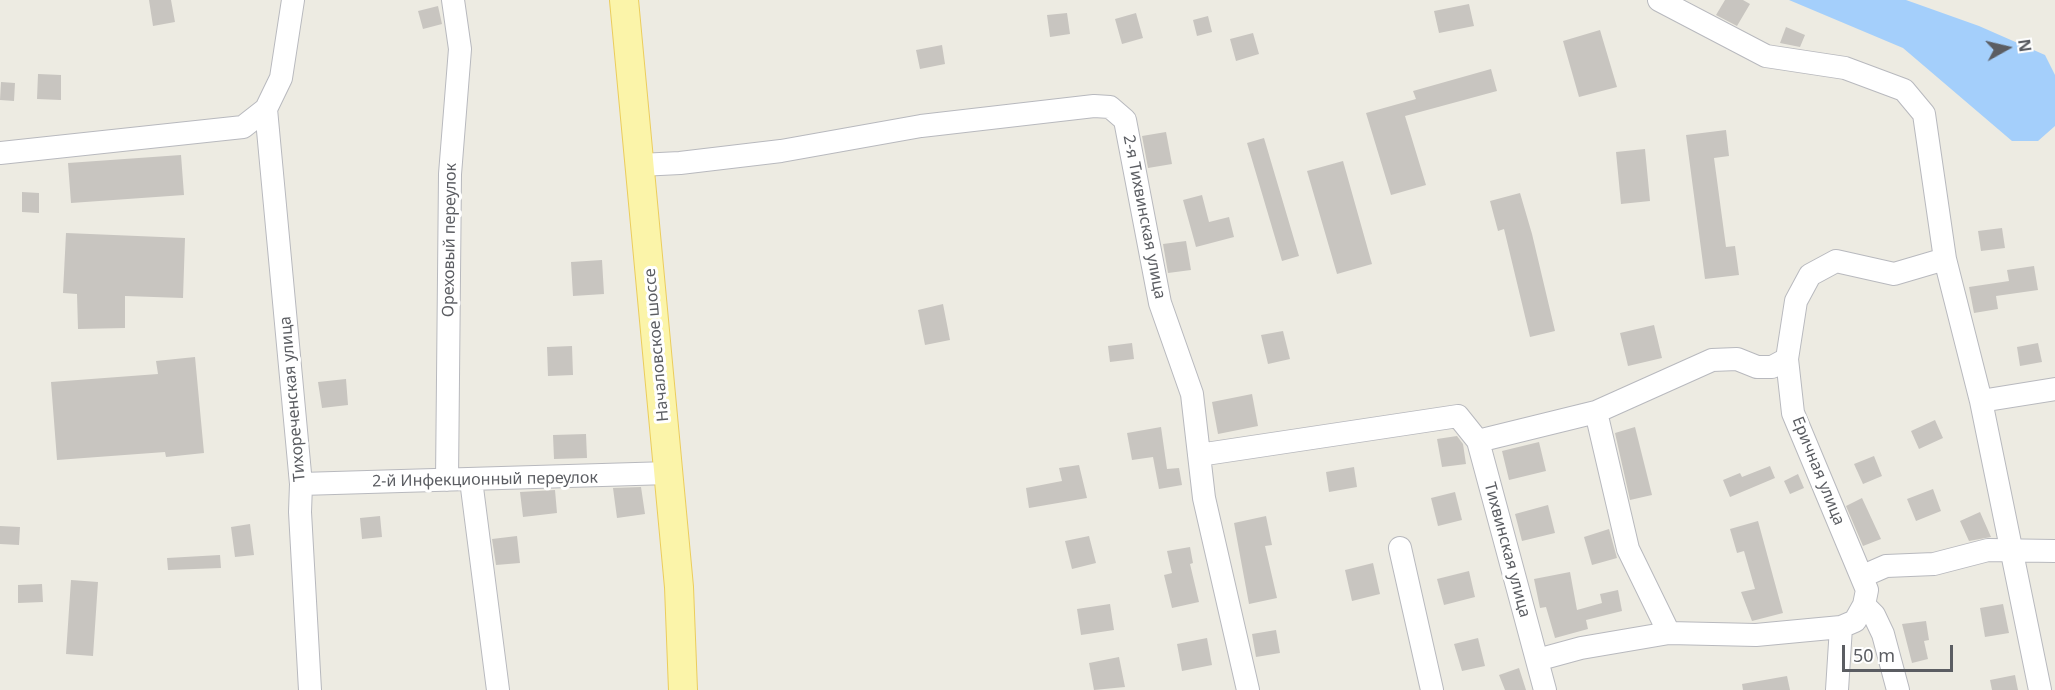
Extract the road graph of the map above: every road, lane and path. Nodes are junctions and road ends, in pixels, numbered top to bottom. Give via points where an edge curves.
1 (293, 0) edge
2 (453, 0) edge
3 (624, 0) edge
4 (1659, 0) edge
5 (266, 109) junction
6 (0, 153) edge
7 (640, 165) junction
8 (1945, 259) junction
9 (1787, 359) junction
10 (2055, 389) edge
11 (1981, 401) junction
12 (1596, 411) junction
13 (1478, 441) junction
14 (1199, 455) junction
15 (669, 473) junction
16 (447, 480) junction
17 (471, 480) junction
18 (301, 484) junction
19 (1400, 548) dead end
20 (2010, 550) junction
21 (2055, 550) edge
22 (1860, 567) junction
23 (1864, 605) junction
24 (1841, 627) junction
25 (1670, 633) junction
26 (1537, 660) junction
27 (310, 690) edge
28 (498, 690) edge
29 (683, 690) edge
30 (1248, 690) edge
31 (1432, 690) edge
32 (1545, 690) edge
33 (1837, 690) edge
34 (1898, 690) edge
35 (2040, 690) edge

1 - 5 street via 281,78
2 - 16 street, Ореховый переулок via 460,49 450,174
3 - 7 main road, Началовское шоссе
4 - 8 street via 1766,56 1845,68 1904,90 1924,114
5 - 6 street via 243,126
5 - 18 street, Тихореченская улица
7 - 14 street, 2-я Тихвинская улица via 781,151 944,123 1110,107 1125,120 1160,303 1191,394
7 - 15 main road, Началовское шоссе
8 - 9 street, Еричная улица via 1894,273 1836,261 1810,274 1796,301
8 - 11 street
9 - 12 street via 1772,367 1757,367 1737,359 1712,360
9 - 22 street, Еричная улица via 1793,412
10 - 11 street
11 - 20 street
12 - 13 street
12 - 25 street via 1628,549
13 - 14 street, Тихвинская улица via 1458,416
13 - 26 street, Тихвинская улица
14 - 30 street, 2-я Тихвинская улица via 1204,498
15 - 17 street, 2-й Инфекционный переулок
15 - 29 main road, Началовское шоссе via 680,587
16 - 17 street, 2-й Инфекционный переулок
16 - 18 street, 2-й Инфекционный переулок
17 - 28 street
18 - 27 street, Тихореченская улица
19 - 31 street
20 - 21 street
20 - 22 street via 1988,550 1934,564
20 - 35 street
22 - 23 street via 1867,590
23 - 24 street via 1855,621
23 - 34 street via 1883,634
24 - 25 street via 1756,635
24 - 33 street
25 - 26 street via 1581,648
26 - 32 street, Тихвинская улица

